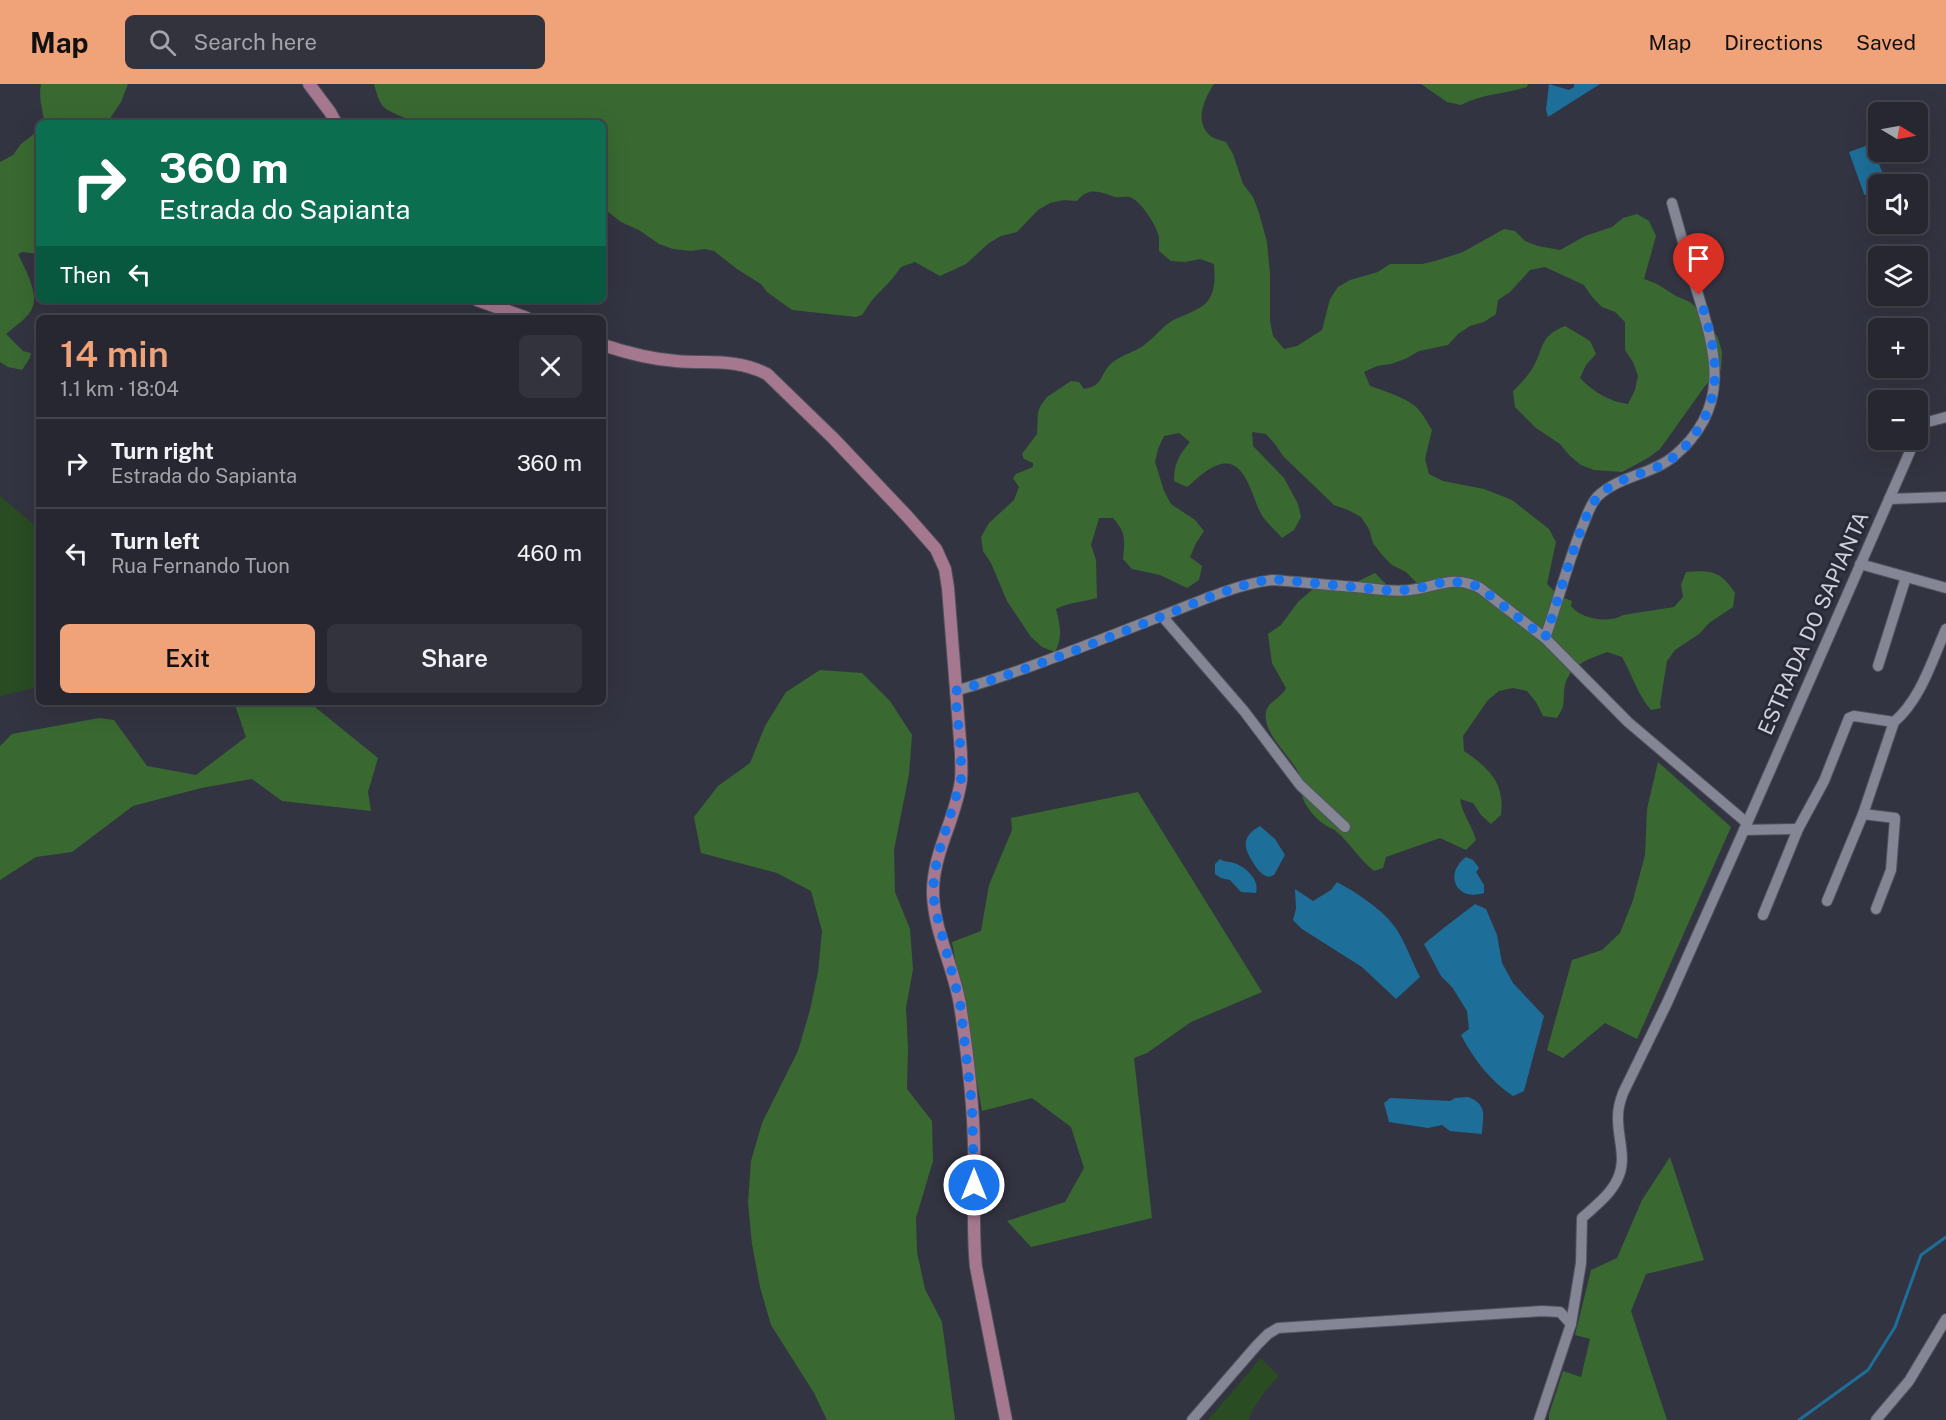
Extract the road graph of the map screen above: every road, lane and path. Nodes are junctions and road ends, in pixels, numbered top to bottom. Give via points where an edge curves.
1 (309, 84) edge
2 (334, 120) edge
3 (1672, 203) dead end
4 (485, 303) edge
5 (519, 315) edge
6 (606, 346) edge
7 (1946, 417) edge
8 (1928, 422) edge
9 (1911, 450) edge
10 (1946, 497) edge
11 (1890, 499) junction
12 (1860, 564) junction
13 (1906, 578) junction
14 (1946, 588) edge
15 (1162, 616) junction
16 (1946, 629) edge
17 (1545, 638) junction
18 (1878, 666) dead end
19 (955, 691) junction
20 (1894, 722) junction
21 (1863, 814) junction
22 (1745, 826) junction
23 (1345, 827) dead end
24 (1798, 829) junction
25 (1827, 901) dead end
26 (1876, 909) dead end
27 (1762, 915) dead end
28 (1946, 1319) edge
29 (1571, 1324) junction
30 (1006, 1420) edge
31 (1192, 1420) edge
32 (1539, 1420) edge
33 (1876, 1420) edge

1 - 2 main road
3 - 17 street via 1714,353 1712,402 1690,442 1672,458 1609,487 1592,504
4 - 5 main road
6 - 19 main road via 632,355 739,363 755,368 767,374 833,438 936,549 948,588
7 - 8 street, ESTRADA DO SAPIANTA
9 - 11 street, ESTRADA DO SAPIANTA
10 - 11 street
11 - 12 street, ESTRADA DO SAPIANTA
12 - 13 street
12 - 22 street, ESTRADA DO SAPIANTA
13 - 14 street
13 - 18 street
15 - 17 street via 1272,579 1393,591 1447,581 1480,588
15 - 19 street via 1002,678
15 - 23 street via 1244,711 1300,785
16 - 20 street via 1914,699
17 - 22 street via 1628,722
19 - 30 main road via 961,780 938,855 933,895 960,1003 972,1114 976,1267
20 - 21 street
20 - 24 street via 1849,718 1824,781
21 - 25 street
21 - 26 street via 1895,818 1891,870
22 - 24 street
22 - 29 street, ESTRADA DO SAPIANTA via 1618,1107 1621,1168 1617,1181 1582,1218 1581,1263
24 - 27 street
28 - 33 street via 1909,1381
29 - 31 street via 1560,1312 1542,1311 1278,1328 1257,1345
29 - 32 street, ESTRADA DO SAPIANTA

